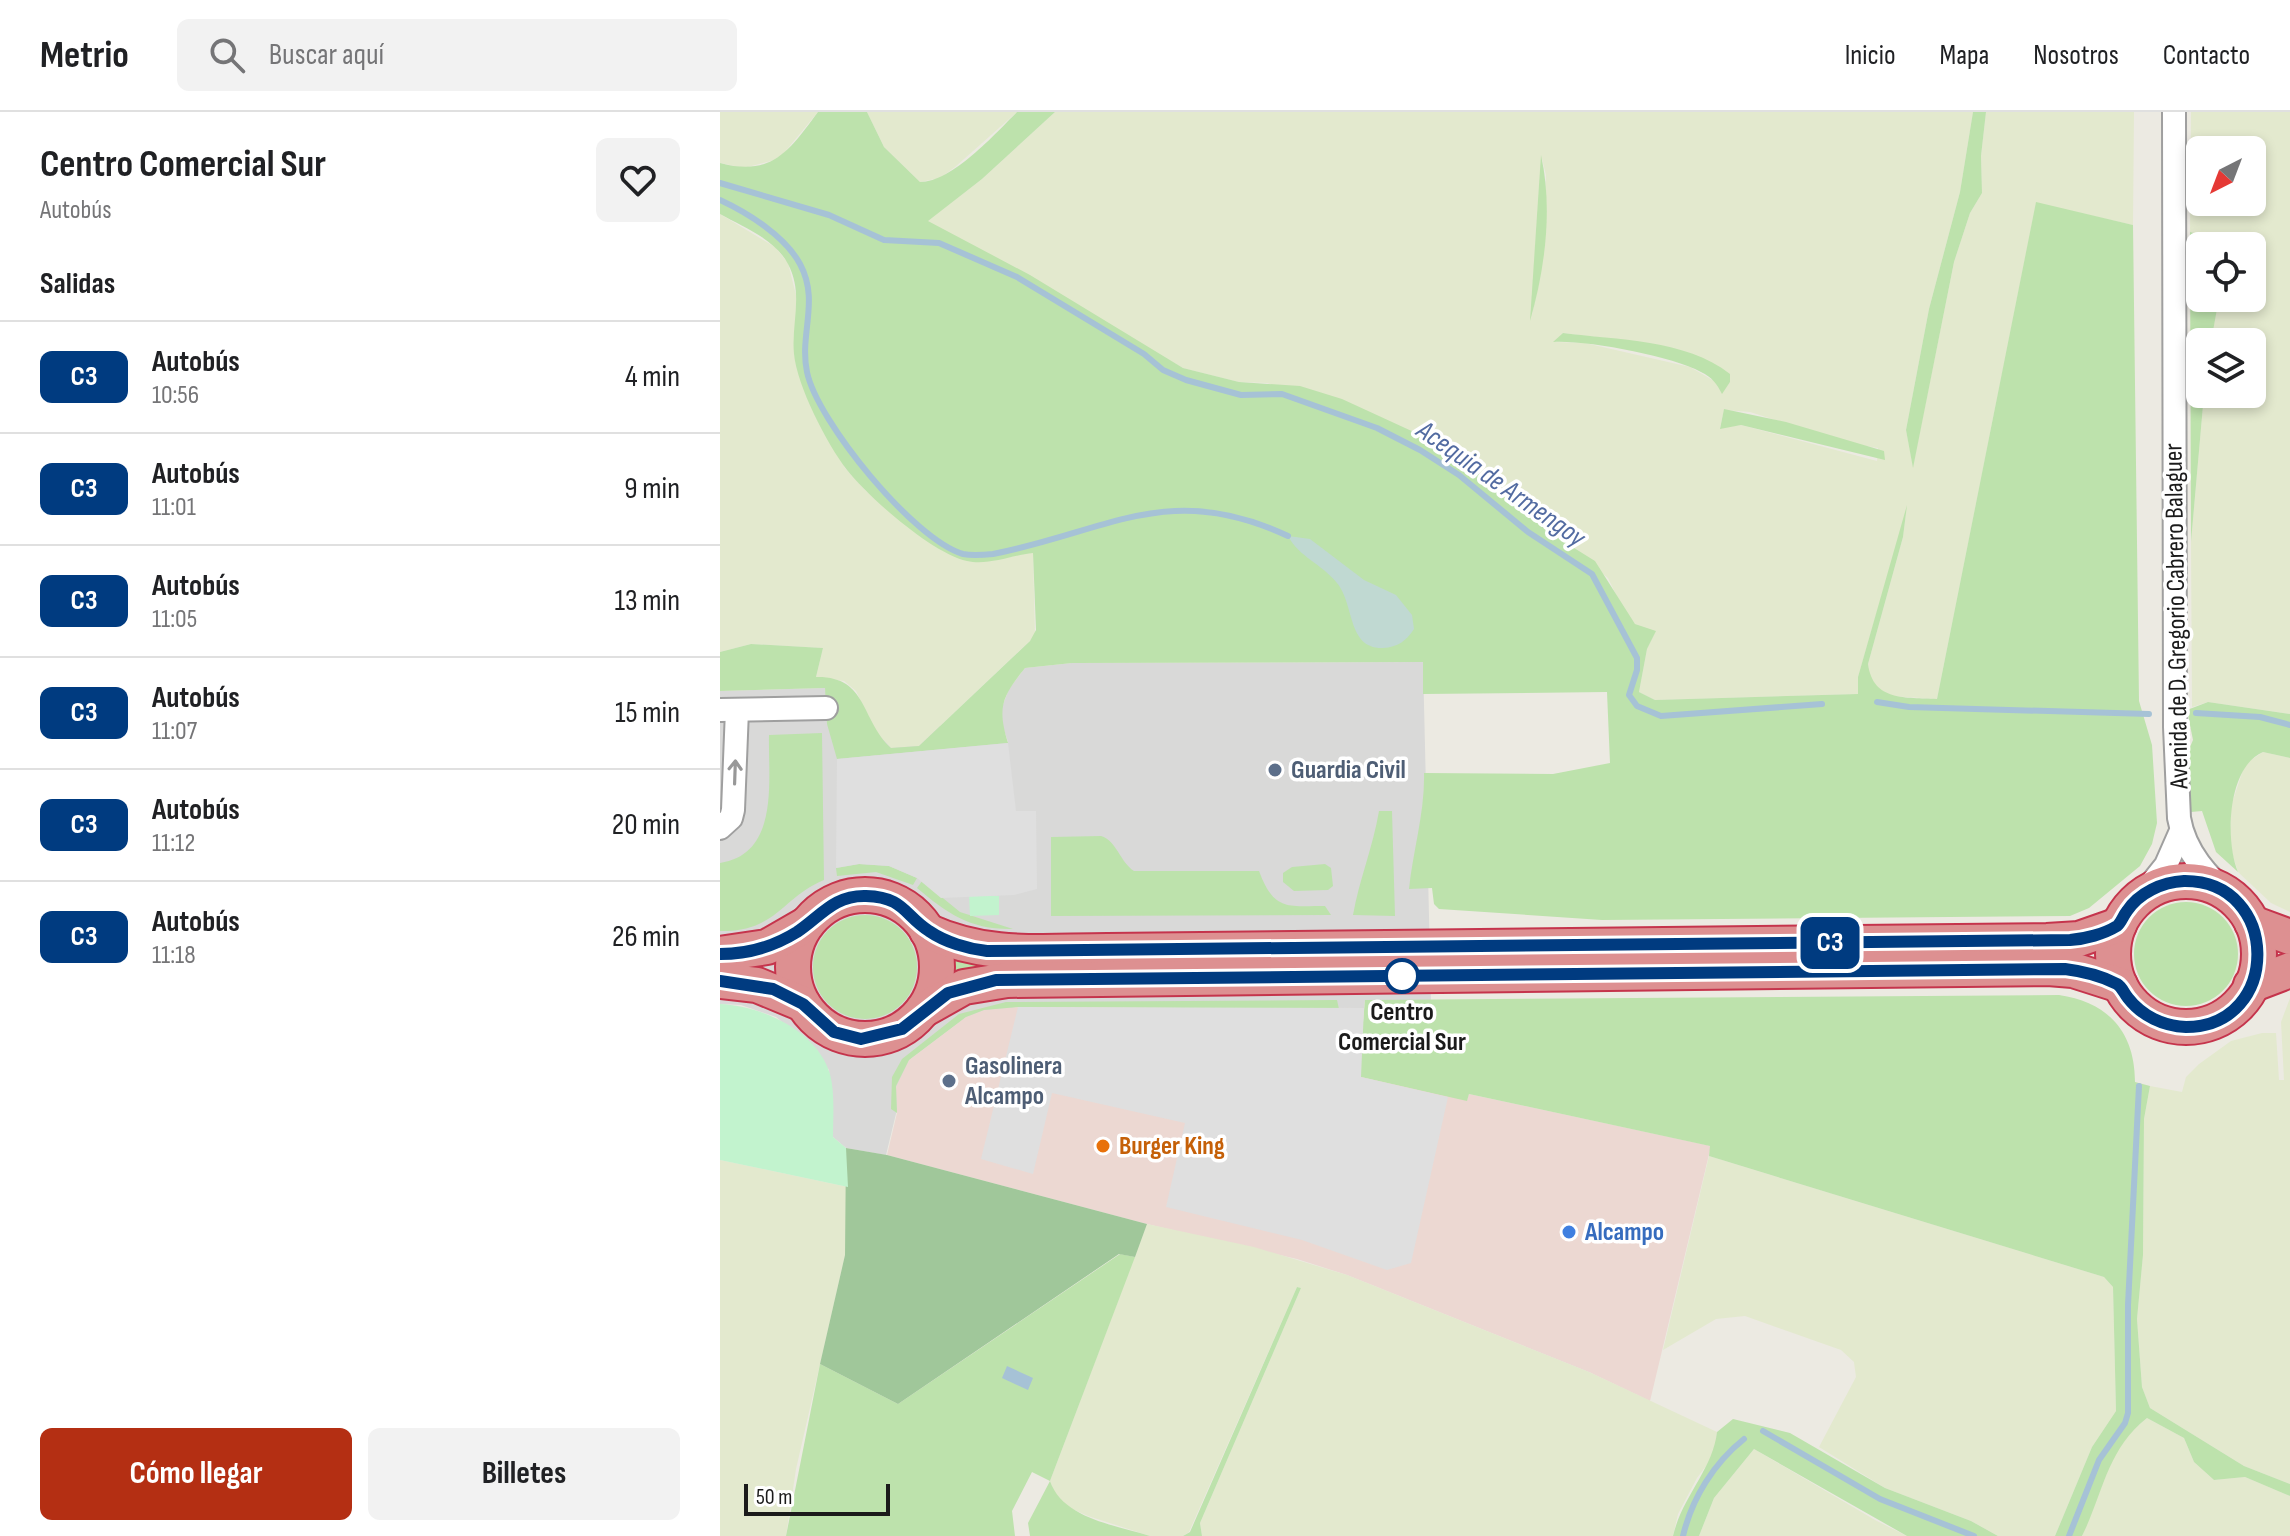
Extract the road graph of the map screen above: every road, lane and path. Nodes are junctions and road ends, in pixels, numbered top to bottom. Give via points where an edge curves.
1 (2174, 112) edge
2 (826, 708) dead end
3 (728, 710) edge
4 (720, 828) edge
5 (2181, 831) junction
6 (2142, 895) junction
7 (2243, 911) junction
8 (807, 924) junction
9 (2119, 925) junction
10 (927, 931) junction
11 (2290, 937) edge
12 (720, 954) edge
13 (2290, 970) edge
14 (720, 981) edge
15 (2120, 985) junction
16 (2251, 985) junction
17 (803, 1004) junction
18 (923, 1010) junction

1 - 5 street, Avenida de D. Gregorio Cabrero Balaguer via 2175,727
2 - 3 street
4 -> 3 street via 733,810
5 - 6 street, Avenida de D. Gregorio Cabrero Balaguer via 2166,865
5 - 7 street, Avenida de D. Gregorio Cabrero Balaguer via 2197,862
6 - 7 highway via 2168,883 2210,885
6 - 9 highway
7 - 11 highway
7 - 16 highway via 2258,961
8 - 10 highway via 841,900 869,896 896,902
8 - 12 highway via 767,947
8 - 17 highway via 793,963
9 - 10 highway via 2079,939 2047,941 1123,951 987,951
9 - 15 highway via 2113,949
10 - 18 highway via 936,977
13 - 16 highway
14 - 17 highway via 757,985
15 - 16 highway via 2148,1016 2189,1027 2227,1014
15 - 18 highway via 2084,972 2048,968 1007,980 964,987
17 - 18 highway via 834,1032 861,1039 902,1029

